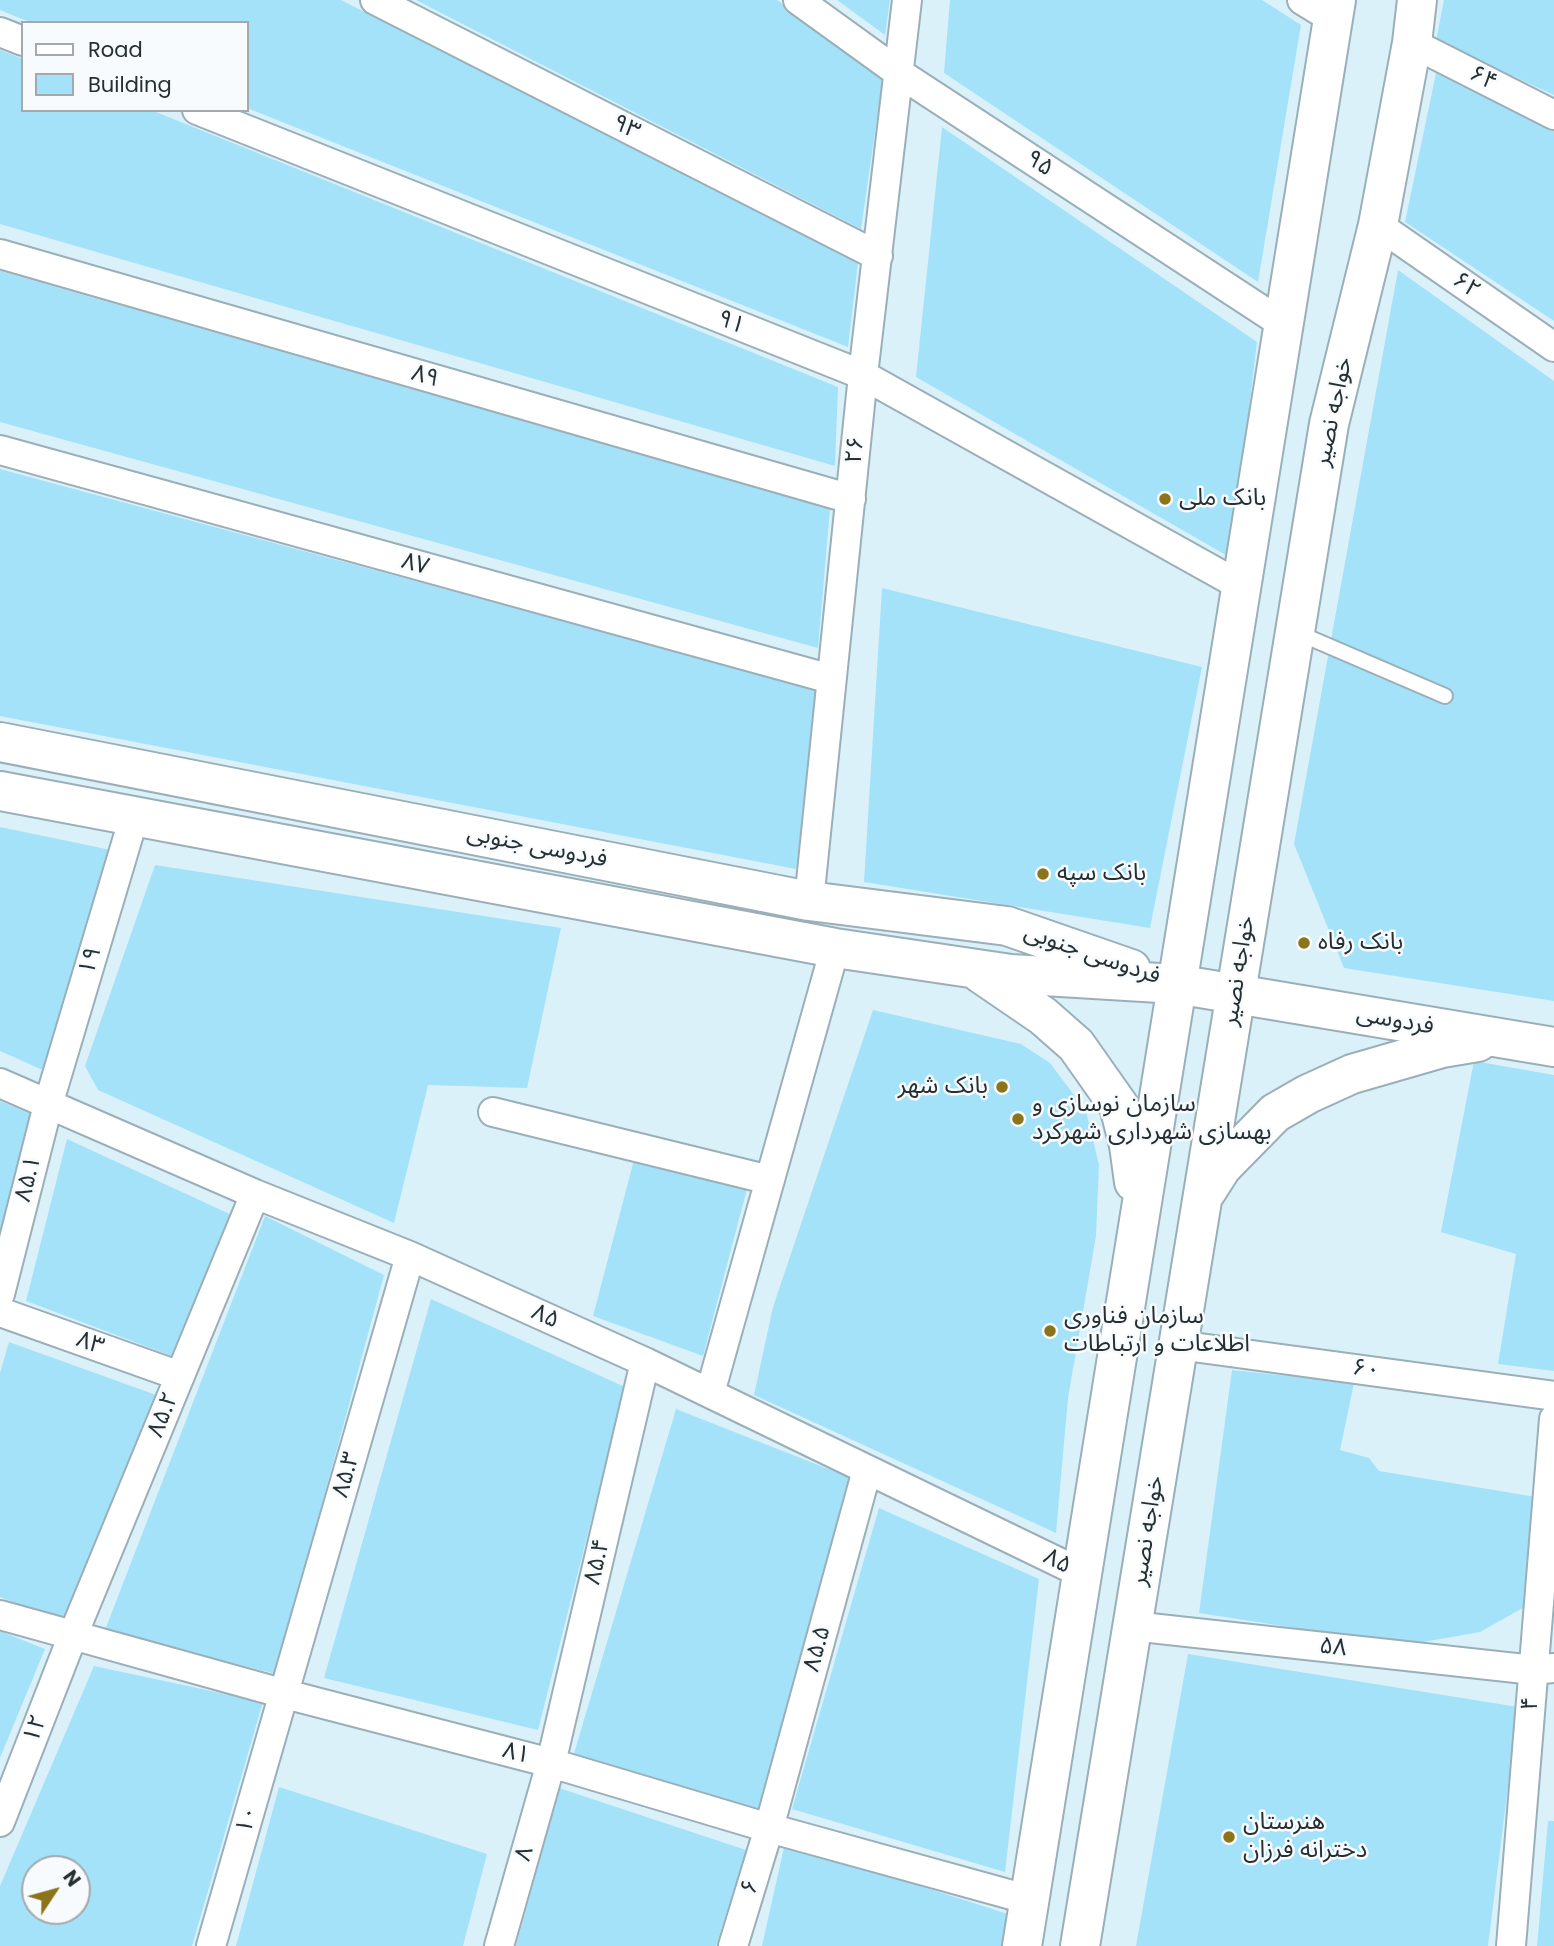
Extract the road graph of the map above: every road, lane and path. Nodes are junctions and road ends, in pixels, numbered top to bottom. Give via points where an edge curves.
1 (375, 0) edge
2 (798, 0) edge
3 (907, 0) edge
4 (1418, 0) edge
5 (1323, 6) edge
6 (0, 32) edge
7 (21, 40) edge
8 (1412, 43) junction
9 (899, 72) junction
10 (202, 112) edge
11 (1554, 115) edge
12 (1378, 225) junction
13 (0, 254) edge
14 (878, 256) junction
15 (1283, 324) junction
16 (1554, 347) edge
17 (863, 375) junction
18 (0, 450) edge
19 (851, 499) junction
20 (1241, 586) junction
21 (1294, 631) junction
22 (831, 679) junction
23 (1445, 696) dead end
24 (0, 741) edge
25 (0, 791) edge
26 (134, 817) junction
27 (809, 901) junction
28 (835, 948) junction
29 (972, 968) junction
30 (1176, 984) junction
31 (1235, 994) junction
32 (1499, 1039) junction
33 (1554, 1047) edge
34 (0, 1083) edge
35 (48, 1105) junction
36 (493, 1112) dead end
37 (770, 1180) junction
38 (255, 1194) junction
39 (1202, 1200) junction
40 (1139, 1214) junction
41 (410, 1256) junction
42 (0, 1294) edge
43 (0, 1312) edge
44 (1178, 1345) junction
45 (645, 1362) junction
46 (180, 1376) junction
47 (710, 1393) junction
48 (1554, 1395) edge
49 (1554, 1419) edge
50 (867, 1470) junction
51 (1081, 1573) junction
52 (0, 1615) edge
53 (1132, 1626) junction
54 (73, 1635) junction
55 (1544, 1669) edge
56 (285, 1694) junction
57 (551, 1763) junction
58 (0, 1822) edge
59 (769, 1828) junction
60 (1030, 1900) junction
61 (211, 1946) edge
62 (499, 1946) edge
63 (733, 1946) edge
64 (1022, 1946) edge
65 (1080, 1946) edge
66 (1511, 1946) edge

1 - 14 street, ۹۳
2 - 9 street, ۹۵
3 - 9 street, ۲۶
4 - 8 main road, خواجه نصیر
5 - 15 main road
6 - 7 street
8 - 11 street, ۶۴
8 - 12 main road, خواجه نصیر
9 - 14 street, ۲۶
9 - 15 street, ۹۵
10 - 17 street, ۹۱
12 - 16 street, ۶۲
12 - 21 main road, خواجه نصیر via 1329,424
13 - 19 street, ۸۹
14 - 17 street, ۲۶
15 - 20 main road
17 - 19 street, ۲۶
17 - 20 street, ۹۱
18 - 22 street, ۸۷
19 - 22 street, ۲۶
20 - 30 main road
21 - 23 lane
21 - 31 main road, خواجه نصیر
22 - 27 street, ۲۶
24 - 27 main road, فردوسی جنوبی
25 - 26 main road, فردوسی جنوبی
26 - 28 main road, فردوسی جنوبی
26 - 35 street, ۱۹
27 - 30 main road, فردوسی جنوبی via 1007,926
28 - 29 main road, فردوسی جنوبی
28 - 37 street
29 - 30 main road, فردوسی جنوبی
29 - 40 main road via 1043,1016 1076,1045 1119,1106
30 - 31 main road, فردوسی
30 - 40 main road
31 - 32 main road, فردوسی
31 - 39 main road, خواجه نصیر
32 - 33 main road, فردوسی
32 - 39 main road via 1442,1048 1352,1074 1308,1094 1275,1113 1222,1167
34 - 35 street, ۸۵
35 - 38 street, ۸۵
35 - 42 street, ۸۵.۱
36 - 37 street
37 - 47 street
38 - 41 street, ۸۵
38 - 46 street, ۸۵.۲
39 - 44 main road, خواجه نصیر
40 - 51 main road
41 - 45 street, ۸۵
41 - 56 street, ۸۵.۳
43 - 46 street, ۸۳
44 - 48 street, ۶۰
44 - 53 main road, خواجه نصیر
45 - 47 street, ۸۵
45 - 57 street, ۸۵.۴
46 - 54 street, ۸۵.۲
47 - 50 street, ۸۵
49 - 55 street, ۴
50 - 51 street, ۸۵
50 - 59 street, ۸۵.۵
51 - 60 main road
52 - 54 street, ۸۱
53 - 55 street, ۵۸
53 - 65 main road, خواجه نصیر
54 - 56 street, ۸۱
54 - 58 street, ۱۲
55 - 66 street, ۴
56 - 57 street, ۸۱
56 - 61 street, ۱۰
57 - 59 street, ۸۱
57 - 62 street, ۸
59 - 60 street, ۸۱
59 - 63 street, ۶
60 - 64 main road

